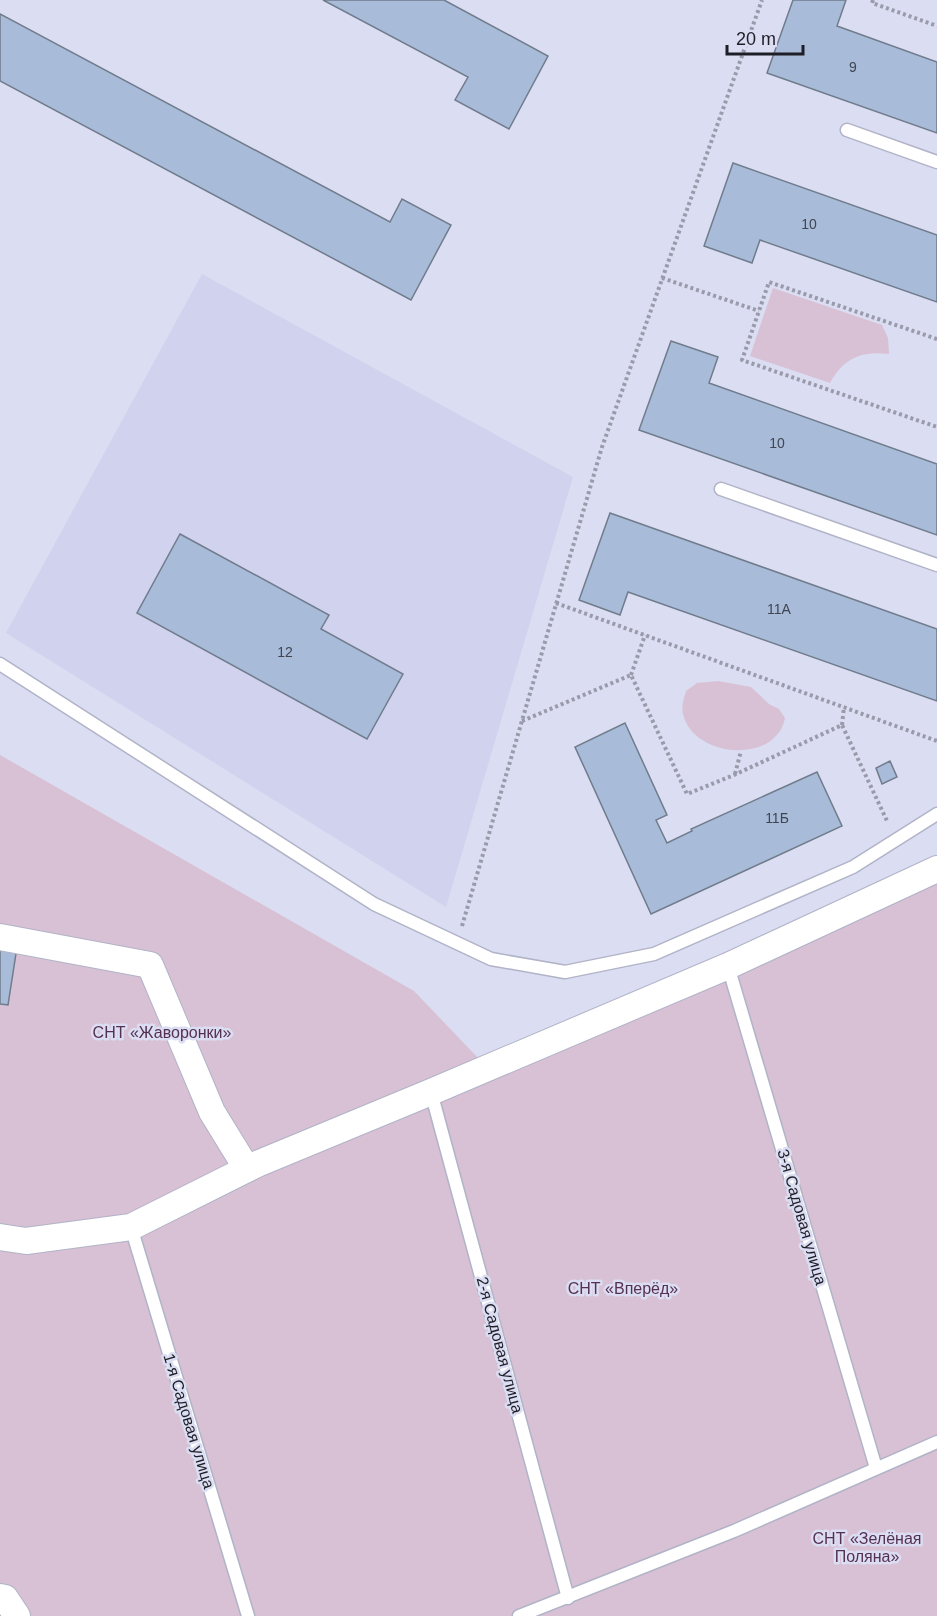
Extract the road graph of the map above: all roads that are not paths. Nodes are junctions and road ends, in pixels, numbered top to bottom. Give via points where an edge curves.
1 (846, 130) dead end
2 (937, 162) edge
3 (721, 489) dead end
4 (937, 565) edge
5 (0, 664) edge
6 (937, 814) edge
7 (937, 869) edge
8 (0, 937) edge
9 (728, 966) junction
10 (431, 1092) junction
11 (247, 1169) junction
12 (131, 1227) junction
13 (0, 1237) edge
14 (937, 1442) edge
15 (876, 1468) junction
16 (0, 1597) edge
17 (568, 1598) junction
18 (17, 1616) edge
19 (248, 1616) edge
20 (519, 1616) edge

1 - 2 lane
3 - 4 lane
5 - 6 lane via 374,904 491,959 565,972 654,954 853,867
7 - 9 street
8 - 11 street via 150,965 212,1112
9 - 10 street
9 - 15 lane, 3-я Садовая улица
10 - 11 street
10 - 17 lane, 2-я Садовая улица
11 - 12 street
12 - 13 street via 26,1241
12 - 19 lane, 1-я Садовая улица
14 - 15 lane
15 - 17 lane
16 - 18 street via 5,1598
17 - 20 lane

